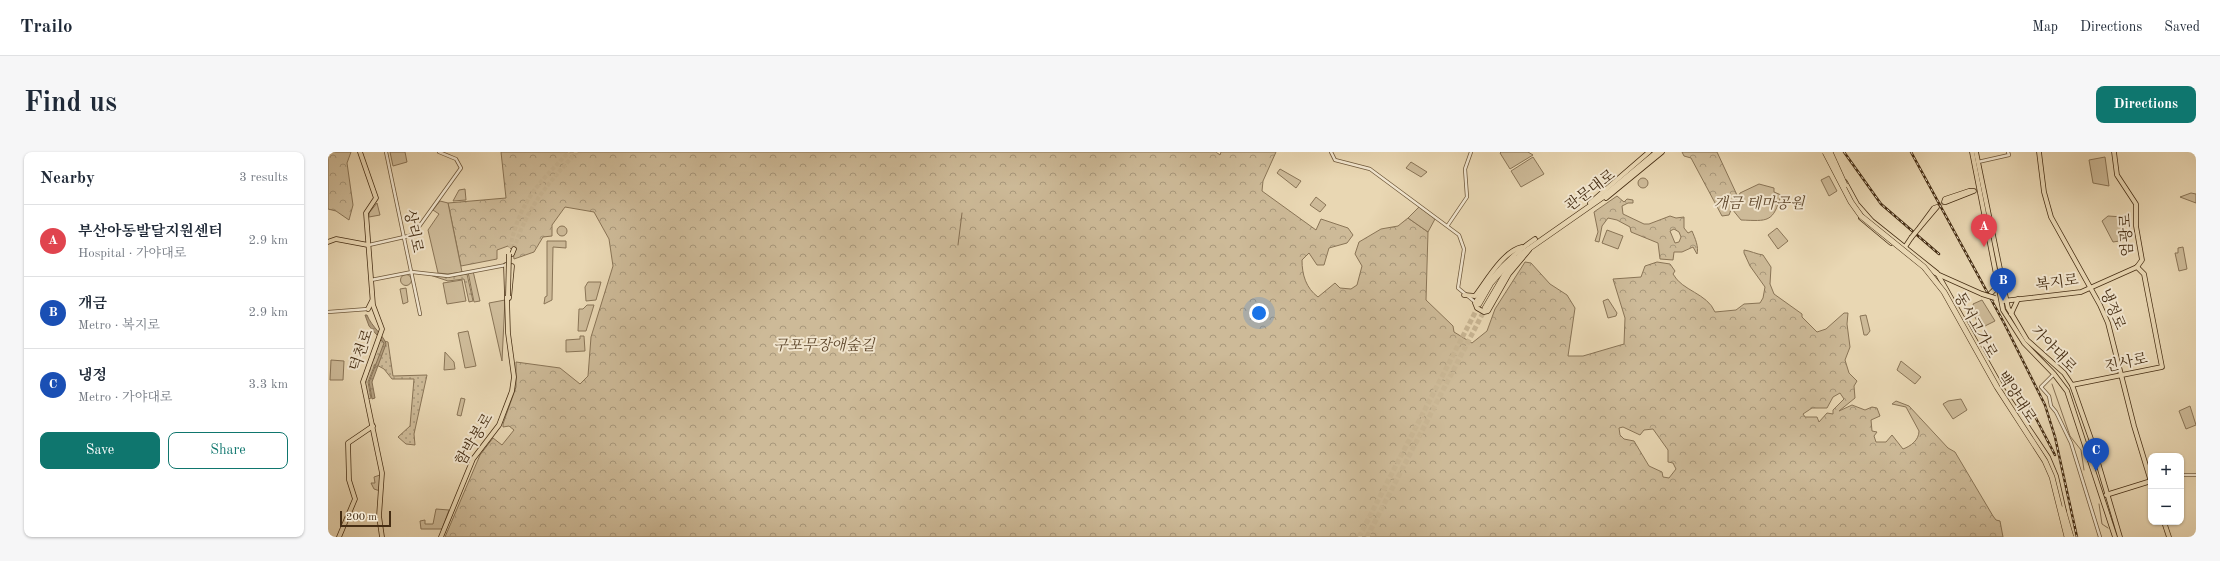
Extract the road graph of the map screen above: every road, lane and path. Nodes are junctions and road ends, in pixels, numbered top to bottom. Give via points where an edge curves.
1 (360, 152) edge
2 (386, 152) edge
3 (439, 152) edge
4 (1331, 152) edge
5 (1471, 152) edge
6 (1662, 152) edge
7 (1826, 152) edge
8 (1972, 152) edge
9 (1976, 152) edge
10 (2039, 152) edge
11 (2114, 152) edge
12 (1653, 153) edge
13 (2008, 153) edge
14 (1978, 162) junction
15 (1845, 188) junction
16 (1979, 190) junction
17 (1944, 201) junction
18 (1591, 204) junction
19 (1936, 209) junction
20 (1448, 225) junction
21 (1920, 227) junction
22 (1885, 232) junction
23 (1881, 236) junction
24 (404, 238) junction
25 (1537, 239) junction
26 (328, 242) edge
27 (368, 245) junction
28 (1524, 246) junction
29 (1905, 247) junction
30 (512, 248) tunnel mouth
31 (506, 265) junction
32 (512, 266) joint
33 (2137, 267) junction
34 (1925, 269) junction
35 (412, 272) junction
36 (1940, 276) junction
37 (371, 280) junction
38 (1936, 282) junction
39 (1957, 284) junction
40 (1997, 286) junction
41 (2091, 288) junction
42 (1948, 291) junction
43 (2003, 291) junction
44 (1986, 294) junction
45 (372, 295) junction
46 (1464, 295) junction
47 (508, 296) junction
48 (1997, 299) junction
49 (2016, 300) junction
50 (2005, 301) junction
51 (1477, 303) junction
52 (374, 308) junction
53 (1485, 308) tunnel mouth
54 (368, 309) junction
55 (328, 312) edge
56 (420, 314) dead end
57 (2010, 314) junction
58 (2162, 367) joint
59 (2054, 374) junction
60 (2121, 376) junction
61 (2072, 385) junction
62 (2073, 406) junction
63 (2083, 414) junction
64 (372, 426) junction
65 (2148, 470) edge
66 (2184, 475) edge
67 (2196, 475) edge
68 (2148, 482) edge
69 (2108, 495) junction
70 (2102, 497) junction
71 (2105, 506) junction
72 (2112, 512) junction
73 (2165, 525) edge
74 (339, 537) edge
75 (382, 537) edge
76 (441, 537) edge
77 (2068, 537) edge
78 (2100, 537) edge
79 (2115, 537) edge
80 (2120, 537) edge
81 (2169, 537) edge

1 - 27 main road, 덕천로 via 376,198 366,213
2 - 24 street, 상리로
3 - 24 street via 456,159 461,168 420,227 413,235
4 - 20 street via 1335,160 1370,169
5 - 20 street via 1464,172 1467,197
6 - 18 main road via 1619,188
7 - 15 highway, 동서고가로, bridge
7 - 22 main road, 백양대로 via 1862,210
7 - 23 main road, 백양대로 via 1856,212
8 - 16 main road, 가야대로
9 - 14 main road, 가야대로
10 - 41 main road, 냉정로 via 2045,196 2051,217
11 - 33 main road, 엄광로 via 2119,178 2136,204 2136,226 2142,260
12 - 18 highway, 관문대로
13 - 14 street
14 - 16 main road, 가야대로
15 - 77 highway, 동서고가로, bridge via 1865,221 1924,267 1936,280 1997,387 2045,461 2052,477
15 - 77 highway, 동서고가로, bridge via 1868,220 1924,264 1939,280 1998,386 2047,459 2054,476
16 - 17 main road
16 - 17 main road via 1962,193
16 - 40 main road, 가야대로
16 - 43 main road, 가야대로
17 - 19 main road
18 - 25 highway, 관문대로
19 - 21 main road
19 - 21 main road
20 - 46 street via 1459,234 1464,245 1458,286
21 - 29 main road, bridge
22 - 23 main road via 1878,230
22 - 29 main road, 백양대로
23 - 34 main road, 백양대로
24 - 27 street
24 - 35 street, 상리로
25 - 28 main road
25 - 51 highway via 1504,266
25 - 51 main road via 1509,274 1488,311 1484,312 1477,308
25 - 53 highway via 1514,262
26 - 27 main road via 336,239
27 - 37 main road, 덕천로
28 - 46 main road via 1513,251 1502,262 1475,296
28 - 51 main road via 1497,271
29 - 36 main road, 백양대로
30 - 47 main road, bridge
31 - 32 street
31 - 35 street via 448,276
31 - 47 main road
32 - 47 main road
33 - 41 main road, 복지로
33 - 58 main road, 엄광로 via 2144,274
34 - 36 main road
34 - 38 main road, 백양대로
35 - 37 street
35 - 56 street, 상리로
36 - 38 main road
36 - 39 main road, 복지로
36 - 42 main road, 백양대로
37 - 45 main road, 덕천로
38 - 77 main road, 백양대로 via 1995,386 2046,467 2053,482
39 - 42 main road
39 - 44 main road, 복지로
40 - 44 main road
40 - 48 main road, 가야대로
41 - 49 main road, 복지로 via 2081,292
41 - 60 main road, 냉정로 via 2108,323
42 - 77 main road, 백양대로 via 2003,390 2051,465
43 - 49 main road
43 - 50 main road, 가야대로
44 - 48 main road, 복지로, bridge
45 - 52 main road, 덕천로
45 - 54 main road via 372,304
46 - 51 street
47 - 76 main road, 함박봉로 via 508,326 514,377 512,391 499,425 474,459
48 - 50 main road, 복지로
48 - 59 main road, 가야대로 via 2018,335
49 - 50 main road, 복지로
49 - 57 main road
50 - 57 main road, 가야대로
52 - 54 street
52 - 64 main road, 덕천로 via 382,329 363,382
54 - 55 street
57 - 61 main road, 가야대로 via 2027,340 2064,373
58 - 60 main road, 진사로
59 - 62 main road, 가야대로 via 2067,391
59 - 78 street via 2041,387 2049,396 2051,406 2071,442
60 - 61 main road, 진사로
60 - 65 main road, 냉정로
61 - 63 main road, 가야대로
62 - 63 main road via 2078,417
62 - 70 main road, 가야대로
63 - 69 main road, 가야대로
64 - 74 main road via 348,443 349,480 355,499
64 - 75 main road, 덕천로 via 383,482 379,516
66 - 67 street
68 - 69 main road
69 - 70 main road
69 - 72 main road, 가야대로
70 - 71 main road, 가야대로
71 - 72 main road via 2109,504
71 - 79 main road, 가야대로
72 - 80 main road, 가야대로
73 - 81 main road

